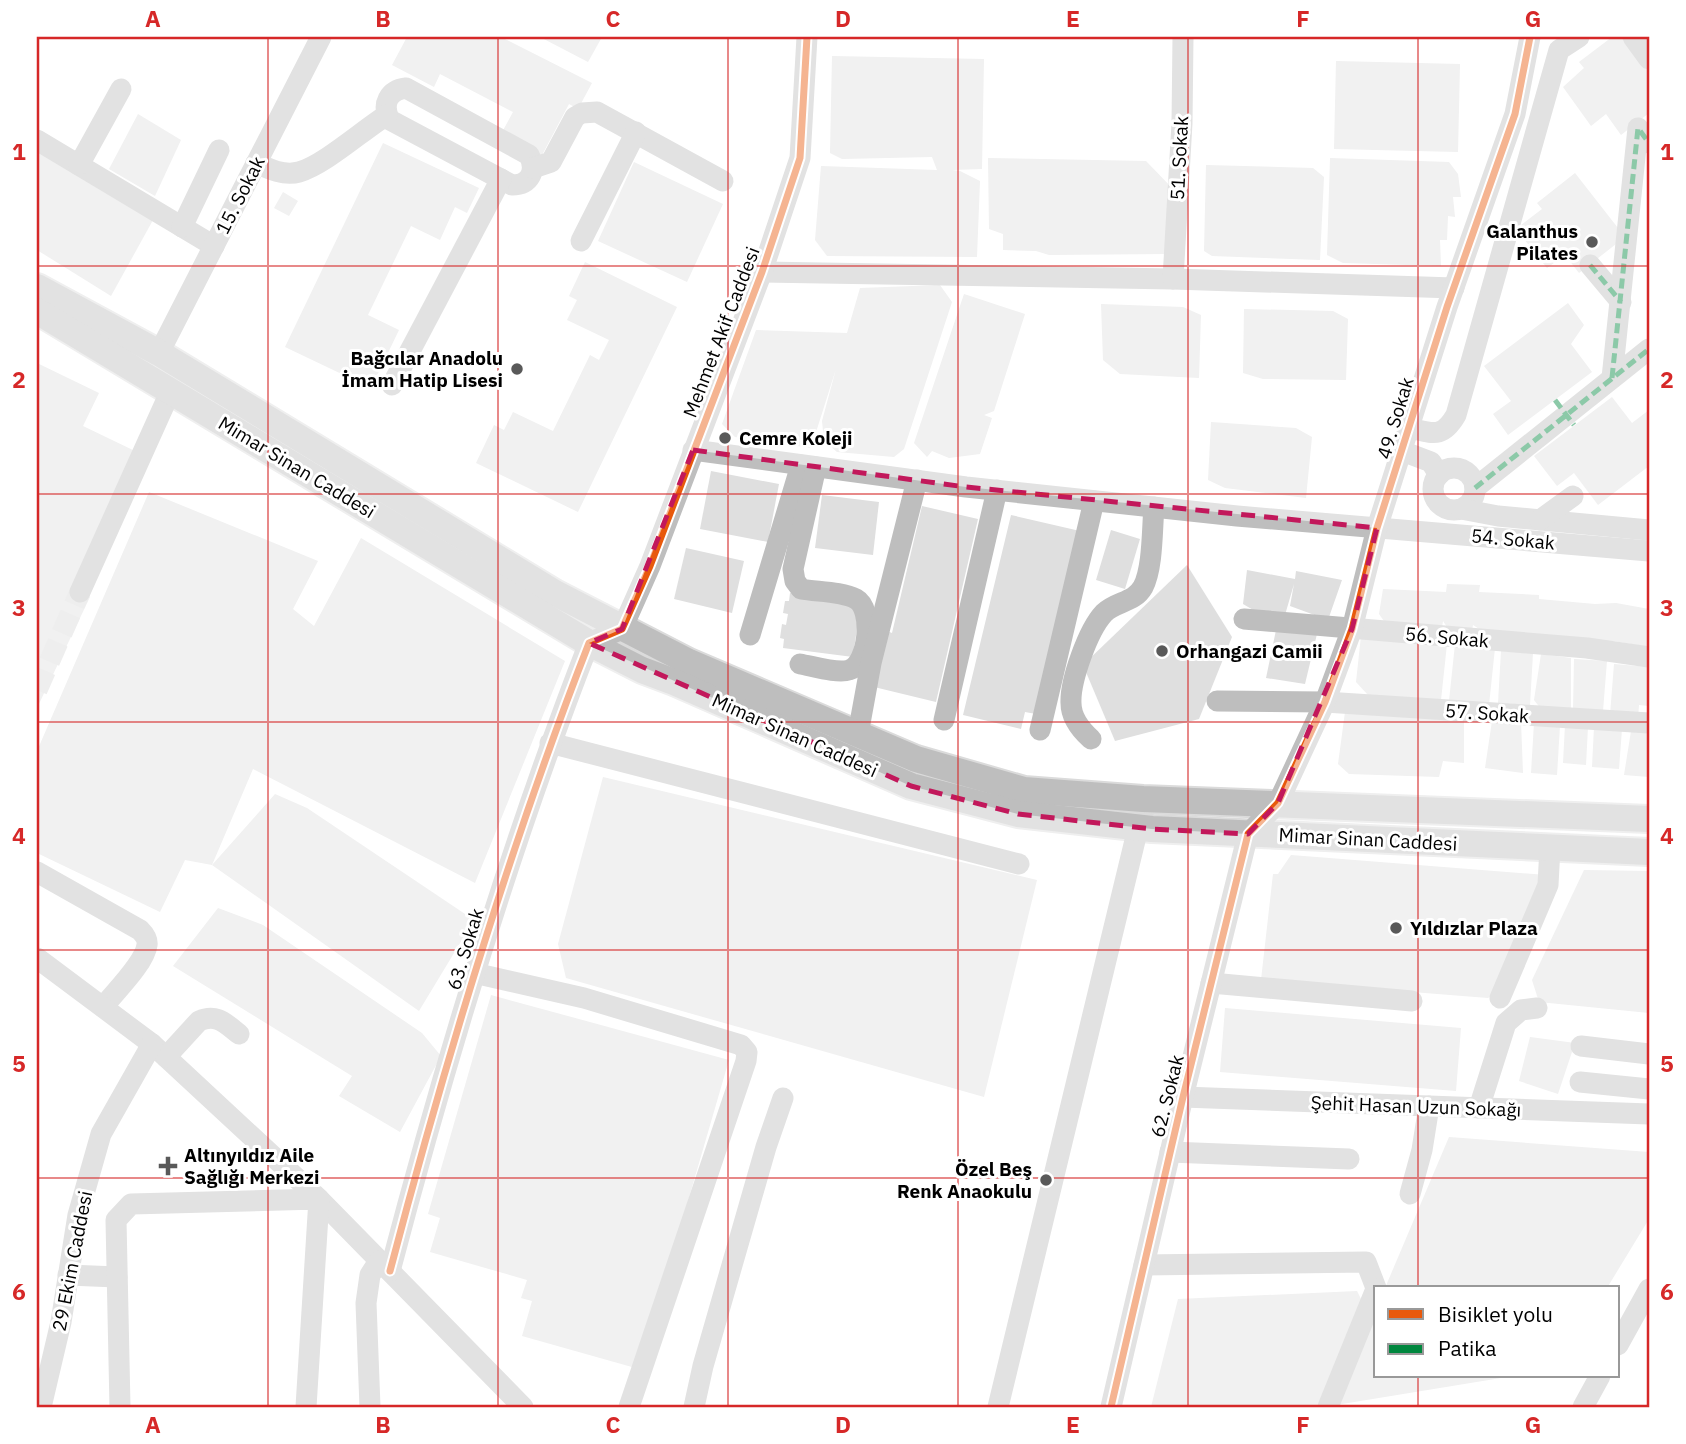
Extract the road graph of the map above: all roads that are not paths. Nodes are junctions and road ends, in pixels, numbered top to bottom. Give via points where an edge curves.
1 (320, 37) edge
2 (807, 37) edge
3 (1183, 37) edge
4 (1530, 37) edge
5 (1579, 37) edge
6 (1633, 37) edge
7 (1649, 59) edge
8 (121, 89) dead end
9 (387, 115) junction
10 (636, 132) junction
11 (1640, 132) edge
12 (37, 140) edge
13 (219, 150) dead end
14 (256, 163) junction
15 (79, 165) junction
16 (533, 168) junction
17 (501, 180) junction
18 (723, 181) dead end
19 (182, 227) junction
20 (581, 241) dead end
21 (214, 246) junction
22 (1590, 265) dead end
23 (762, 272) junction
24 (1173, 279) junction
25 (37, 287) edge
26 (1454, 288) junction
27 (1621, 302) junction
28 (37, 311) edge
29 (1649, 349) edge
30 (159, 354) junction
31 (1612, 378) junction
32 (392, 385) dead end
33 (171, 390) junction
34 (1409, 428) junction
35 (693, 450) junction
36 (1402, 451) junction
37 (809, 466) junction
38 (1439, 474) junction
39 (917, 480) junction
40 (1475, 488) junction
41 (997, 490) junction
42 (1573, 496) dead end
43 (1094, 500) junction
44 (1154, 507) junction
45 (1461, 509) junction
46 (1540, 520) junction
47 (1377, 528) junction
48 (1649, 530) edge
49 (1649, 551) edge
50 (80, 592) tunnel mouth
51 (1244, 619) dead end
52 (622, 629) junction
53 (1352, 629) junction
54 (750, 635) dead end
55 (589, 643) junction
56 (1649, 657) edge
57 (800, 664) dead end
58 (1217, 701) dead end
59 (1325, 702) junction
60 (944, 720) dead end
61 (1649, 723) edge
62 (1040, 730) dead end
63 (858, 734) junction
64 (1091, 740) dead end
65 (550, 743) junction
66 (1278, 803) junction
67 (1649, 819) edge
68 (1139, 828) junction
69 (1248, 834) junction
70 (1550, 847) junction
71 (1649, 852) edge
72 (1019, 864) dead end
73 (37, 872) edge
74 (37, 958) edge
75 (474, 973) junction
76 (1211, 983) junction
77 (1500, 998) dead end
78 (1412, 1001) dead end
79 (103, 1007) junction
80 (1537, 1008) dead end
81 (239, 1034) dead end
82 (1581, 1046) dead end
83 (159, 1051) junction
84 (1649, 1054) edge
85 (1580, 1082) dead end
86 (1649, 1089) edge
87 (1183, 1097) junction
88 (783, 1098) dead end
89 (1429, 1106) junction
90 (1479, 1108) junction
91 (1649, 1114) edge
92 (1170, 1152) junction
93 (1349, 1159) dead end
94 (1410, 1194) dead end
95 (319, 1199) junction
96 (1144, 1265) junction
97 (385, 1266) junction
98 (68, 1275) junction
99 (117, 1277) junction
100 (1375, 1286) edge
101 (1374, 1293) edge
102 (1647, 1296) edge
103 (1620, 1342) edge
104 (1599, 1378) edge
105 (41, 1407) edge
106 (120, 1407) edge
107 (306, 1407) edge
108 (370, 1407) edge
109 (523, 1407) edge
110 (629, 1407) edge
111 (694, 1407) edge
112 (998, 1407) edge
113 (1111, 1407) edge
114 (1328, 1407) edge
115 (1583, 1407) edge

1 - 14 street, 15. Sokak
2 - 23 street, Mehmet Akif Caddesi via 800,158
3 - 24 street, 51. Sokak
4 - 26 street, 49. Sokak via 1515,114
5 - 34 street via 1559,50 1456,415 1448,429 1437,434
6 - 7 street
8 - 15 street
9 - 14 street via 298,173
9 - 16 street via 392,92 406,88 529,155
9 - 17 street
10 - 16 street via 597,112 582,113 575,117 551,162
10 - 18 street
10 - 20 street
11 - 27 street
12 - 15 street
13 - 19 street
14 - 21 street, 15. Sokak
15 - 19 street
16 - 17 street via 523,183
17 - 32 street
19 - 21 street
21 - 30 street, 15. Sokak
22 - 27 street
23 - 24 street
23 - 35 street, Mehmet Akif Caddesi
24 - 26 street
25 - 30 main road, Mimar Sinan Caddesi
26 - 34 street, 49. Sokak
27 - 31 street
28 - 33 main road, Mimar Sinan Caddesi
29 - 31 street
30 - 52 main road, Mimar Sinan Caddesi
31 - 40 street
33 - 50 street
33 - 55 main road, Mimar Sinan Caddesi
34 - 36 street, 49. Sokak
35 - 37 street, 54. Sokak
35 - 52 street, Mehmet Akif Caddesi
36 - 38 street via 1430,462
36 - 47 street, 49. Sokak
37 - 39 street, 54. Sokak
37 - 54 street
37 - 57 street via 795,581 801,589 852,597 862,604 867,616 863,655 856,666 844,671
38 - 40 street via 1458,469 1470,475
38 - 45 street via 1433,487 1436,500 1447,509
39 - 41 street, 54. Sokak
39 - 63 street
40 - 45 street via 1471,501
41 - 43 street, 54. Sokak
41 - 60 street
42 - 46 street
43 - 44 street, 54. Sokak
43 - 62 street
44 - 47 street, 54. Sokak
44 - 64 street via 1144,584 1136,596 1103,614 1084,646 1070,701 1075,719
45 - 46 street
46 - 48 street
47 - 49 street, 54. Sokak
47 - 53 street, 49. Sokak
51 - 53 street, 56. Sokak
52 - 55 street
52 - 63 main road, Mimar Sinan Caddesi
53 - 56 street, 56. Sokak
53 - 59 street, 49. Sokak
55 - 65 street, 63. Sokak
55 - 68 main road, Mimar Sinan Caddesi via 911,786 1018,814
58 - 59 street, 57. Sokak
59 - 61 street, 57. Sokak
59 - 66 street, 49. Sokak
63 - 66 main road, Mimar Sinan Caddesi via 916,759 1024,790
65 - 72 street
65 - 75 street, 63. Sokak
66 - 67 main road, Mimar Sinan Caddesi
66 - 69 street
68 - 69 main road, Mimar Sinan Caddesi
68 - 112 street
69 - 70 main road, Mimar Sinan Caddesi
69 - 76 street, 62. Sokak
70 - 71 main road, Mimar Sinan Caddesi
70 - 77 street via 1548,885
73 - 79 street via 145,936 142,958
74 - 79 street
75 - 97 street, 63. Sokak
75 - 110 street via 583,998 741,1045 747,1052
76 - 78 street
76 - 87 street, 62. Sokak
79 - 83 street
80 - 90 street via 1521,1010 1506,1023
81 - 83 street, 29 Ekim Caddesi via 221,1020 204,1019
82 - 84 street
83 - 95 street
83 - 98 street, 29 Ekim Caddesi via 101,1134 78,1215
85 - 86 street
87 - 89 street, Şehit Hasan Uzun Sokağı
87 - 92 street, 62. Sokak
88 - 111 street
89 - 90 street, Şehit Hasan Uzun Sokağı
89 - 94 street
90 - 91 street, Şehit Hasan Uzun Sokağı
92 - 93 street
92 - 96 street, 62. Sokak
95 - 97 street
95 - 99 street via 131,1204 116,1220
95 - 107 street
96 - 100 street via 1366,1262
96 - 113 street, 62. Sokak
97 - 108 street, 63. Sokak via 370,1275 366,1303
97 - 109 street
98 - 99 street
98 - 105 street, 29 Ekim Caddesi
99 - 106 street
101 - 114 street
102 - 103 street
104 - 115 street

